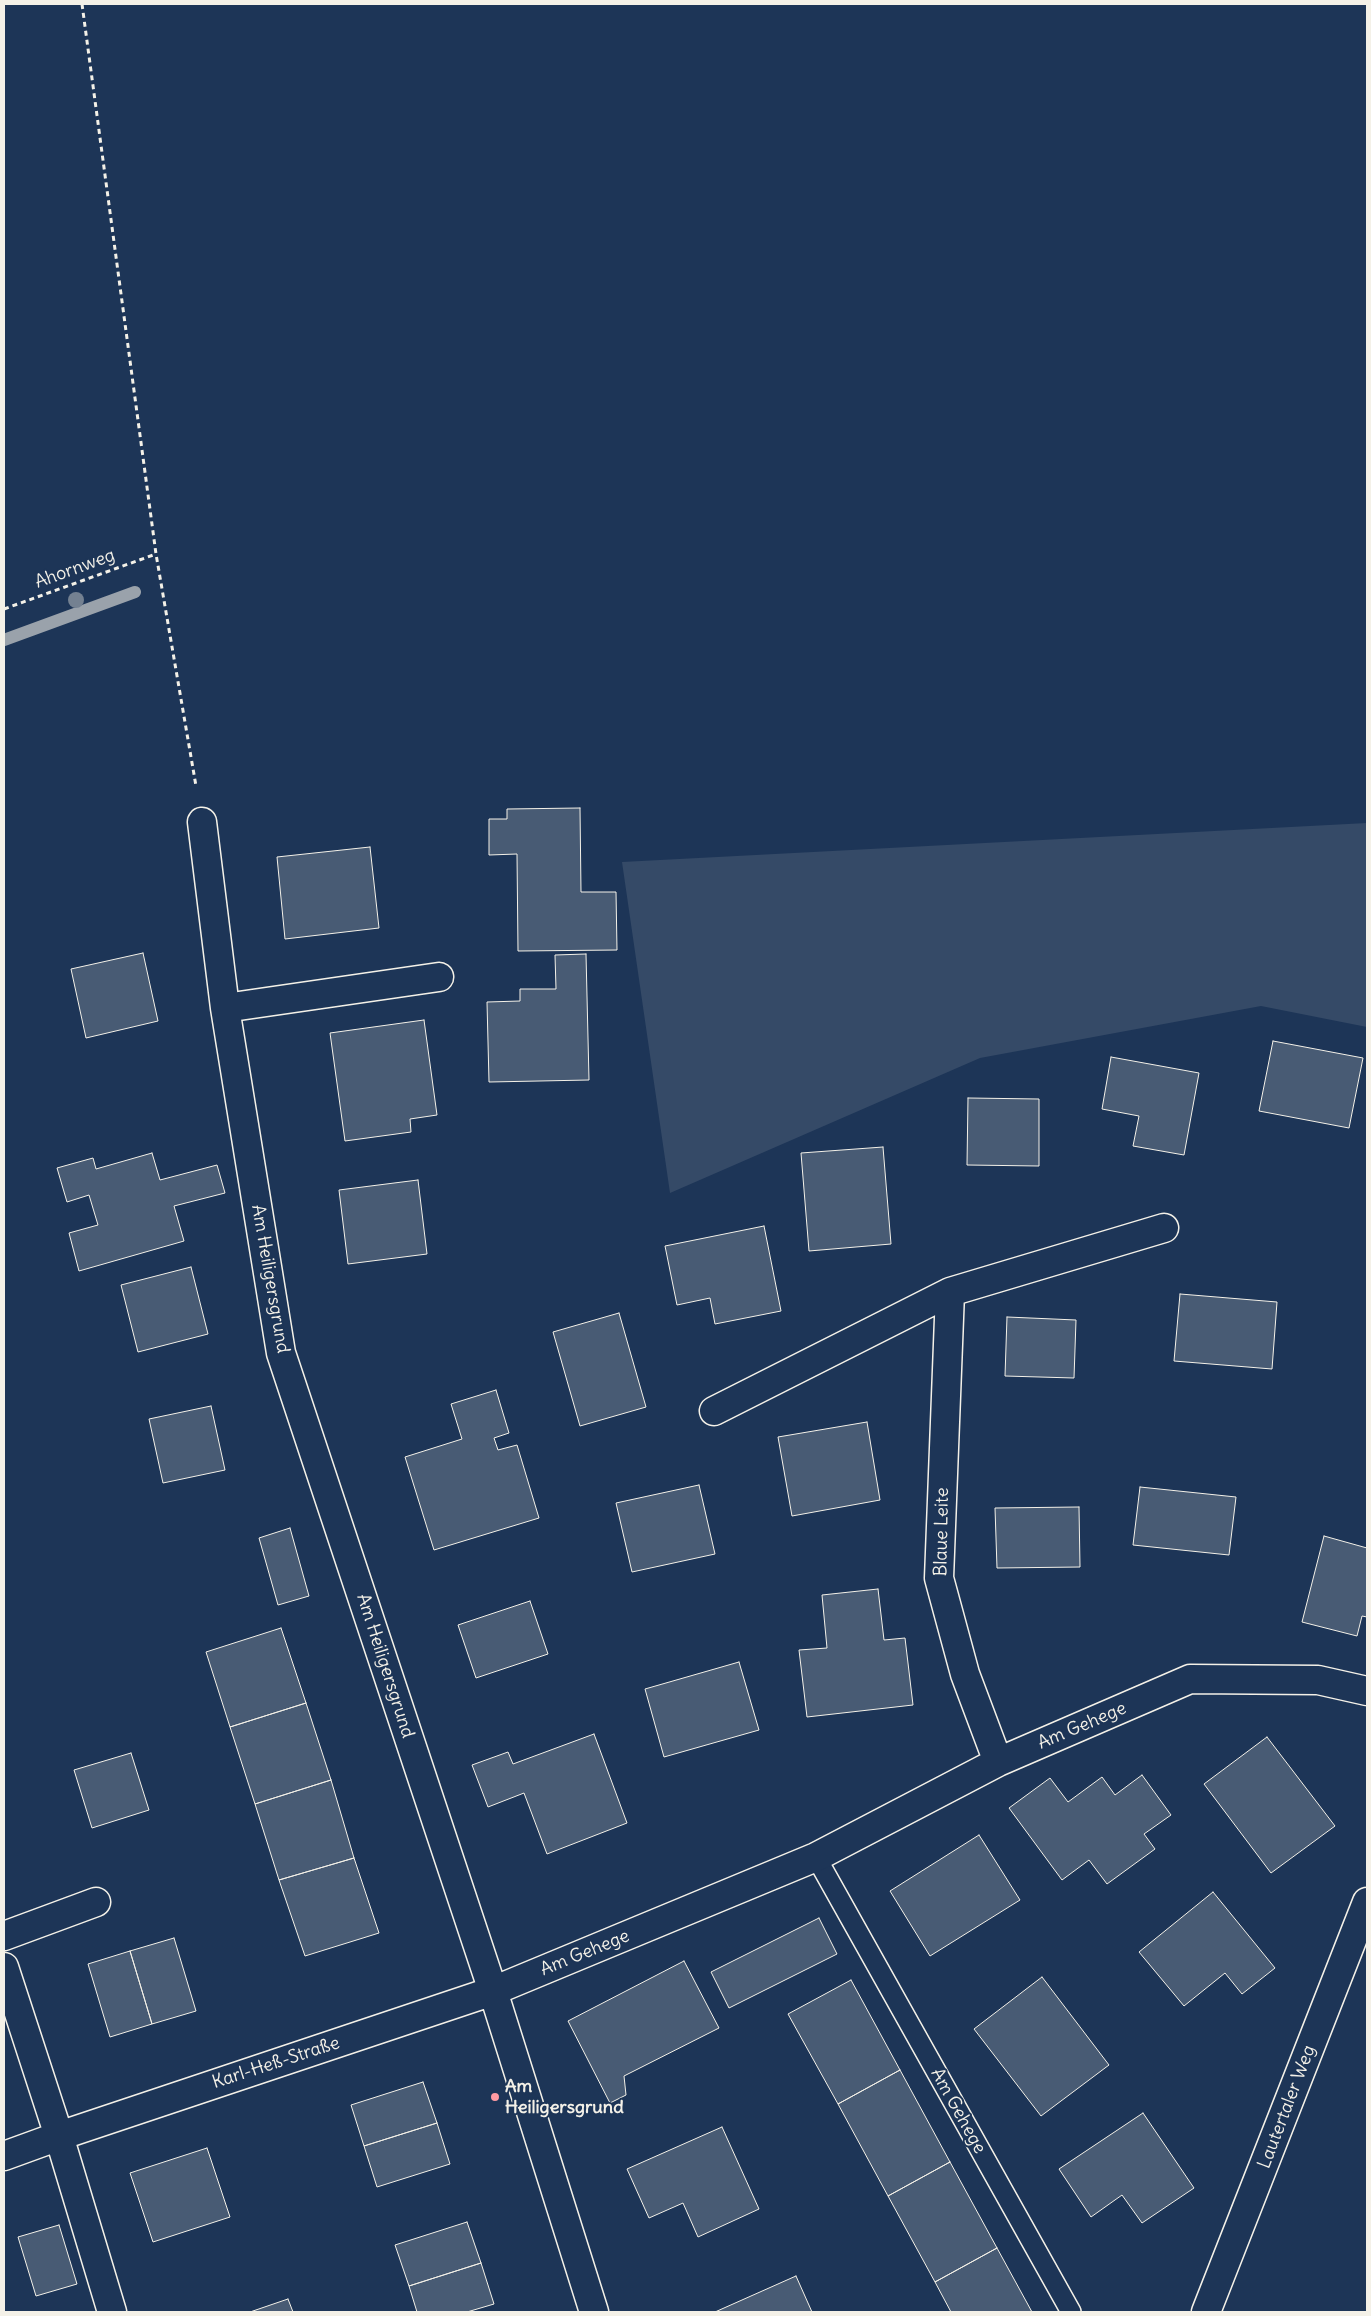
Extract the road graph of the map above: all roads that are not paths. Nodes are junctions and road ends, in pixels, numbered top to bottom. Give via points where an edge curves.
1 (202, 822) road end
2 (439, 977) dead end
3 (225, 1008) junction
4 (1164, 1228) dead end
5 (950, 1292) junction
6 (714, 1411) dead end
7 (1367, 1691) edge
8 (998, 1762) junction
9 (816, 1857) junction
10 (96, 1902) dead end
11 (1367, 1902) edge
12 (4, 1936) edge
13 (4, 1967) edge
14 (493, 1991) junction
15 (59, 2136) junction
16 (4, 2156) edge
17 (112, 2312) edge
18 (594, 2312) edge
19 (1071, 2312) edge
20 (1206, 2312) edge

1 - 3 street, Am Heiligersgrund
2 - 3 street
3 - 14 street, Am Heiligersgrund via 281,1353
4 - 5 street
5 - 6 street
5 - 8 street, Blaue Leite via 939,1578 965,1674
7 - 8 street, Am Gehege via 1318,1680 1190,1679
8 - 9 street, Am Gehege
9 - 14 street, Am Gehege
9 - 19 lane, Am Gehege
10 - 12 street
11 - 20 street, Lautertaler Weg
13 - 15 street
14 - 15 street, Karl-Heß-Straße
14 - 18 street, Am Heiligersgrund
15 - 16 street, Karl-Heß-Straße
15 - 17 street

